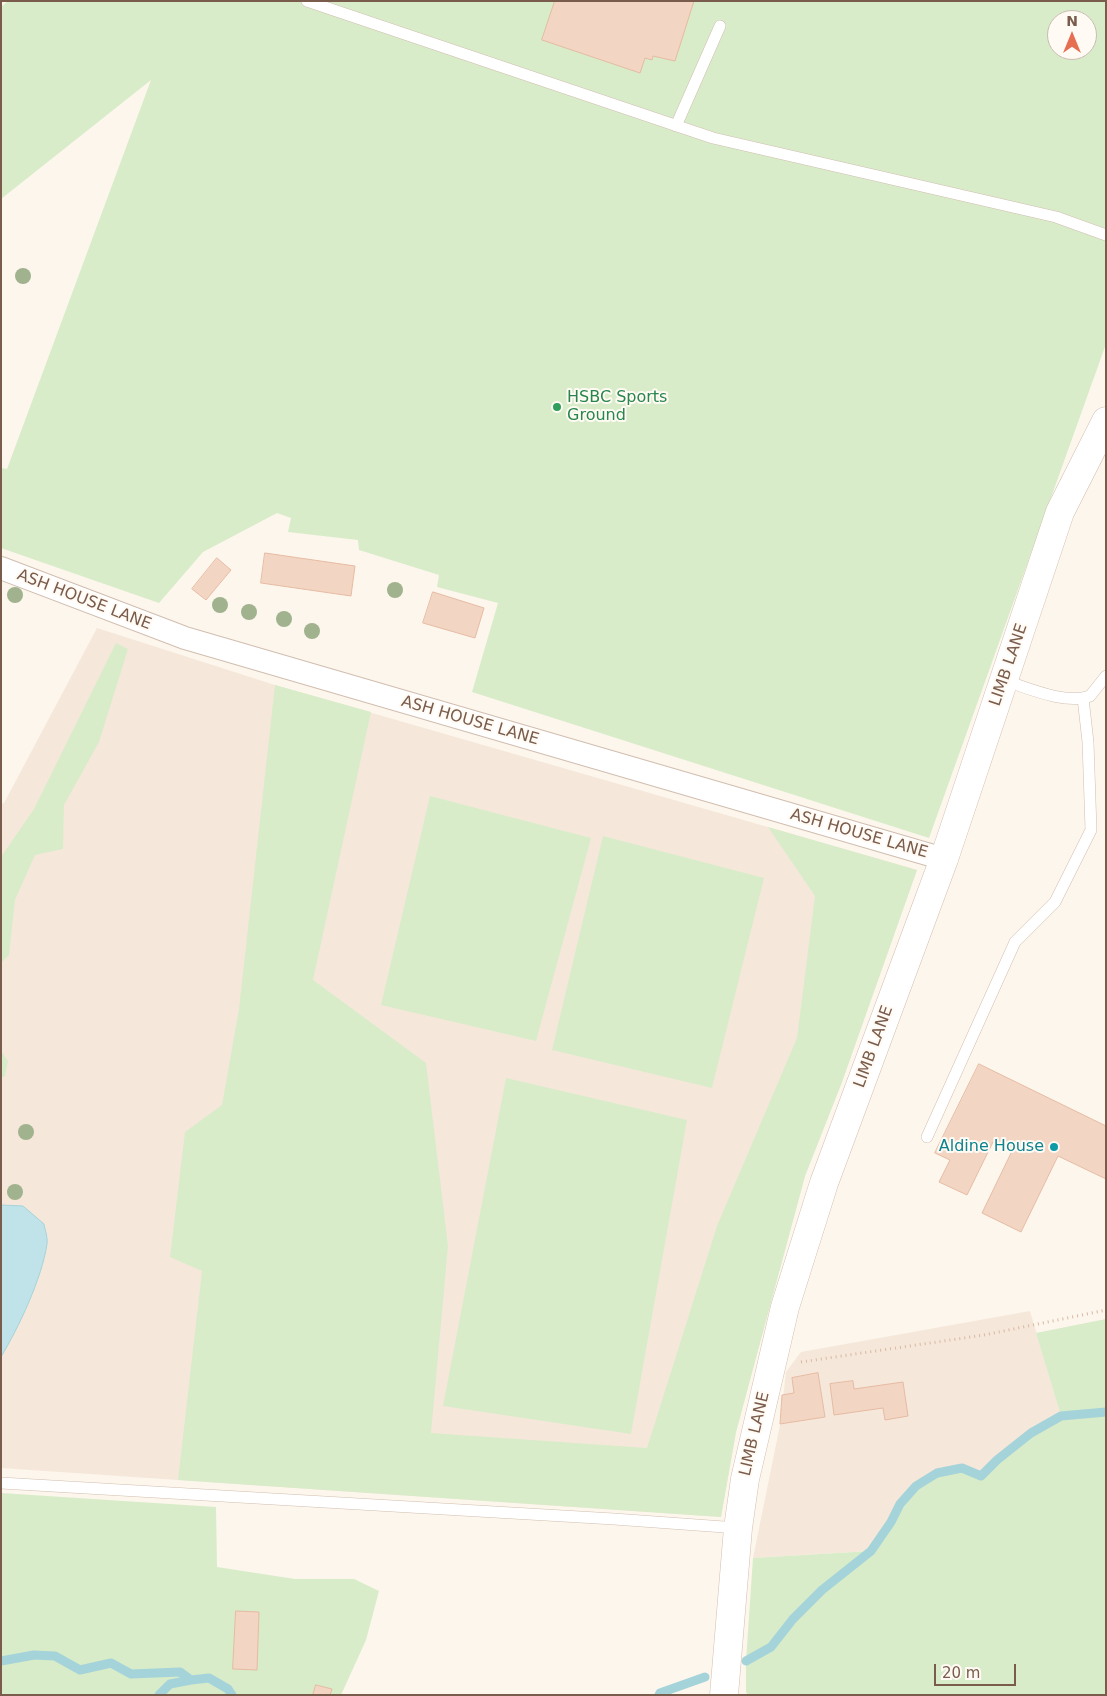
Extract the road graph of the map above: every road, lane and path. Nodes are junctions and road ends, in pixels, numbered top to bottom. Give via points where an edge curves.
1 (307, 1) edge
2 (720, 26) dead end
3 (676, 126) junction
4 (1106, 235) edge
5 (1106, 422) edge
6 (1, 568) edge
7 (1106, 676) edge
8 (1004, 680) junction
9 (1083, 698) junction
10 (944, 859) junction
11 (928, 1138) dead end
12 (1106, 1310) edge
13 (770, 1366) junction
14 (1, 1483) edge
15 (738, 1528) junction
16 (724, 1695) edge

1 - 3 lane
2 - 3 lane
3 - 4 lane via 713,138 1056,218
5 - 8 street, LIMB LANE via 1060,512
6 - 10 street, ASH HOUSE LANE via 185,638
7 - 9 lane via 1095,692
8 - 9 lane via 1061,697
8 - 10 street, LIMB LANE
9 - 11 lane via 1091,830 1055,902 1015,942
10 - 13 street, LIMB LANE via 824,1183
12 - 13 path via 984,1335
13 - 15 street, LIMB LANE via 745,1479
14 - 15 lane
15 - 16 street, LIMB LANE

